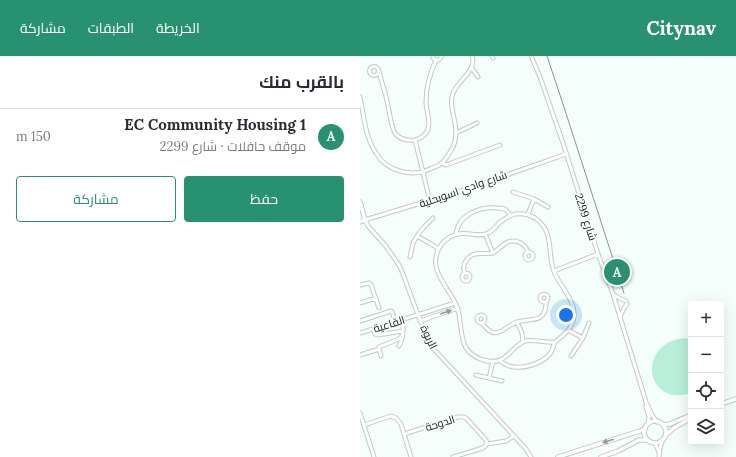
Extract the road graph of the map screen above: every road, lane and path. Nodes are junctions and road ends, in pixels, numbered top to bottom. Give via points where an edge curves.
1 (433, 56) edge
2 (442, 56) edge
3 (472, 56) edge
4 (531, 56) edge
5 (436, 60) junction
6 (472, 68) junction
7 (379, 71) junction
8 (376, 75) junction
9 (478, 77) dead end
10 (381, 78) junction
11 (360, 97) edge
12 (476, 123) dead end
13 (456, 133) junction
14 (414, 140) junction
15 (500, 145) dead end
16 (566, 154) junction
17 (442, 164) junction
18 (423, 172) junction
19 (513, 192) dead end
20 (534, 199) junction
21 (430, 201) junction
22 (360, 202) edge
23 (548, 207) dead end
24 (528, 214) junction
25 (510, 215) junction
26 (433, 218) dead end
27 (366, 220) junction
28 (360, 222) edge
29 (456, 234) junction
30 (485, 234) junction
31 (417, 236) junction
32 (439, 249) junction
33 (528, 252) dead end
34 (493, 253) junction
35 (598, 254) junction
36 (410, 257) dead end
37 (554, 271) junction
38 (465, 273) dead end
39 (360, 285) edge
40 (613, 294) junction
41 (376, 298) junction
42 (455, 302) junction
43 (545, 302) dead end
44 (360, 303) edge
45 (379, 308) dead end
46 (458, 308) junction
47 (431, 311) junction
48 (418, 315) junction
49 (432, 317) junction
50 (620, 317) junction
51 (403, 320) junction
52 (360, 321) edge
53 (420, 321) junction
54 (396, 322) junction
55 (517, 322) junction
56 (482, 323) dead end
57 (589, 323) dead end
58 (373, 329) junction
59 (568, 330) junction
60 (403, 331) junction
61 (360, 333) edge
62 (402, 336) junction
63 (583, 338) junction
64 (523, 342) junction
65 (555, 342) junction
66 (399, 346) dead end
67 (379, 349) junction
68 (360, 355) edge
69 (381, 356) dead end
70 (571, 356) dead end
71 (492, 361) junction
72 (500, 361) junction
73 (476, 375) dead end
74 (490, 378) junction
75 (502, 381) dead end
76 (736, 400) edge
77 (646, 402) junction
78 (724, 403) edge
79 (360, 414) edge
80 (688, 416) edge
81 (688, 420) edge
82 (657, 422) junction
83 (648, 424) junction
84 (364, 425) junction
85 (663, 425) junction
86 (645, 429) junction
87 (404, 434) junction
88 (666, 435) junction
89 (514, 436) junction
90 (664, 439) junction
91 (648, 440) junction
92 (655, 443) junction
93 (486, 445) junction
94 (659, 452) junction
95 (374, 457) edge
96 (411, 457) edge
97 (453, 457) edge
98 (532, 457) edge
99 (558, 457) edge
100 (601, 457) edge
101 (659, 457) edge

1 - 5 street
2 - 5 street via 440,60
3 - 6 street
4 - 16 street, شارع 2299
5 - 14 street via 426,93 428,129 424,136
6 - 9 street
6 - 13 street via 453,93
7 - 8 street
7 - 8 street via 377,67 371,68 370,72
7 - 10 street
8 - 10 street
10 - 14 street via 395,133 400,138
11 - 18 street via 376,154 386,165 399,171
12 - 13 street
13 - 17 street via 456,139
14 - 18 street
15 - 17 street via 446,165
16 - 21 street, شارع وادي اسويحلية
16 - 35 street, شارع 2299
17 - 18 street
18 - 21 street
19 - 20 street
20 - 23 street
20 - 24 street
21 - 27 street, شارع وادي اسويحلية
22 - 27 street
24 - 25 street
24 - 37 street via 540,222 547,232
25 - 29 street via 503,209 477,211 468,215 458,227
25 - 30 street
26 - 31 street
27 - 28 street, شارع وادي اسويحلية
27 - 48 street, الربوة via 399,265
29 - 30 street
29 - 32 street via 448,238
30 - 34 street
31 - 32 street
31 - 36 street
32 - 42 street via 435,261 436,269
33 - 34 street via 525,246 514,241 506,243
34 - 38 street via 470,256 464,265
35 - 37 street
35 - 40 street, شارع 2299
37 - 59 street via 574,310 574,321
39 - 41 street via 369,283
40 - 50 street, شارع 2299
40 - 50 street via 626,302
41 - 44 street
41 - 45 street
42 - 46 street
42 - 47 street, القاعية
43 - 55 street via 546,310 540,318
49 -> 46 street
46 - 71 street via 462,338 468,350 474,356
47 - 48 street, القاعية
47 - 49 street
48 - 51 street, القاعية
48 - 53 street, الربوة
49 - 53 street
50 - 77 street, شارع 2299
51 - 54 street, القاعية
51 - 60 street
52 - 54 street via 391,311
53 - 89 street, الربوة via 435,352
54 - 58 street, القاعية
55 - 56 street via 498,333 488,330
55 - 64 street
57 - 63 street
58 - 60 street via 378,335
58 - 61 street, القاعية
59 - 63 street
59 - 65 street
60 - 62 street
62 - 66 street
62 - 67 street
63 - 70 street
64 - 65 street
64 - 72 street
65 - 72 street via 548,355 537,363 513,367
67 - 68 street
67 - 69 street
71 - 72 street
71 - 74 street
73 - 74 street
74 - 75 street
76 - 78 street
77 - 82 street, شارع 2299
77 - 83 street, شارع 2299
79 - 84 street
80 - 85 street
81 - 88 street
82 - 83 street
82 - 85 street
83 - 86 street
84 - 87 street via 394,417 399,421
84 - 95 street
85 - 88 street
86 - 91 street
86 -> 99 street
87 - 93 street, الدوحة via 463,417 486,440
87 - 96 street
88 - 90 street
89 - 93 street via 506,441
89 - 98 street, الربوة
90 - 92 street
90 - 94 street
91 - 92 street
91 - 100 street via 639,440
92 - 94 street
93 - 97 street
94 - 101 street

